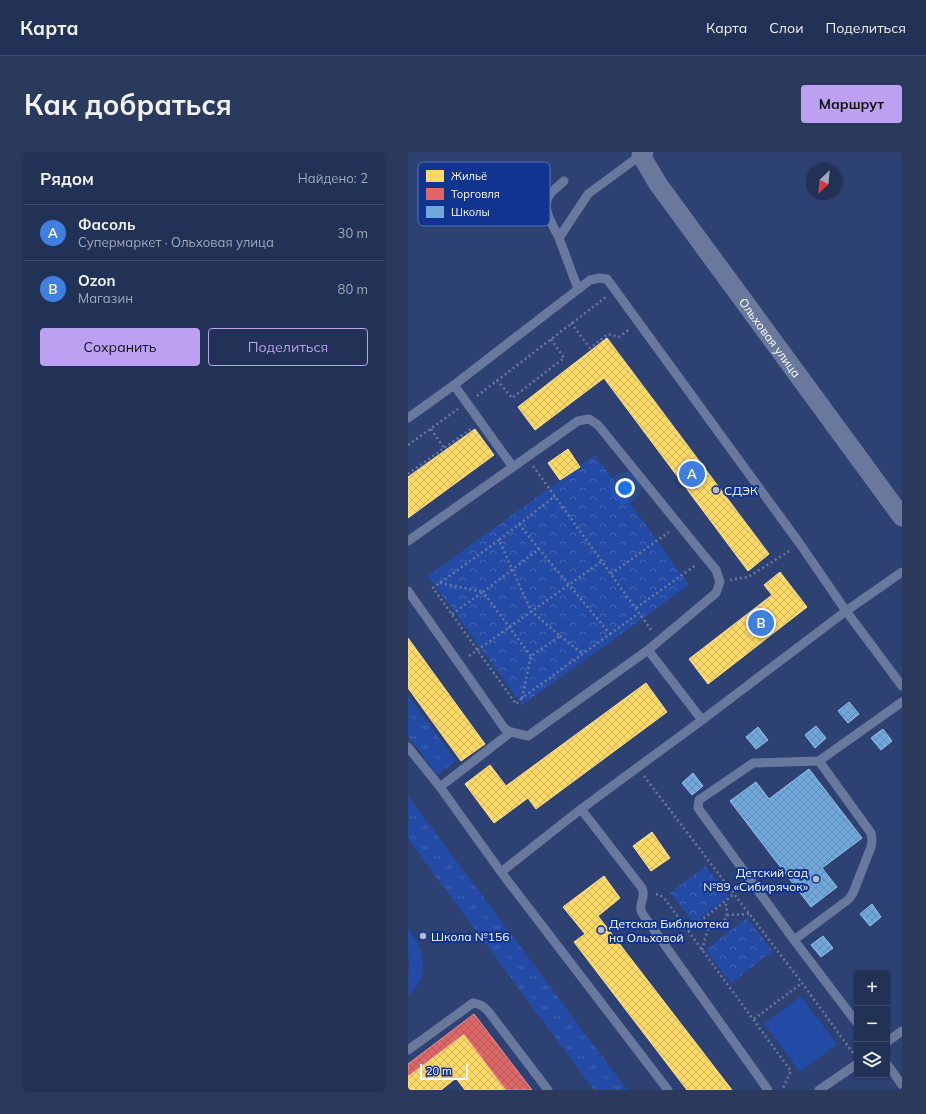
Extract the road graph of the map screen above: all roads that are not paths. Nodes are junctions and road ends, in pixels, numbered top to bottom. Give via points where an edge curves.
1 (643, 154) edge
2 (564, 181) dead end
3 (550, 194) edge
4 (550, 218) edge
5 (559, 238) junction
6 (578, 289) junction
7 (454, 385) junction
8 (408, 418) edge
9 (513, 467) junction
10 (902, 517) edge
11 (408, 541) edge
12 (902, 572) edge
13 (408, 592) edge
14 (846, 611) junction
15 (648, 650) junction
16 (902, 686) edge
17 (902, 702) edge
18 (702, 720) junction
19 (511, 732) junction
20 (408, 746) edge
21 (819, 761) junction
22 (440, 787) junction
23 (581, 809) junction
24 (501, 872) junction
25 (794, 940) junction
26 (854, 1019) edge
27 (902, 1031) edge
28 (890, 1040) edge
29 (408, 1050) edge
30 (854, 1066) edge
31 (890, 1068) edge
32 (902, 1085) edge
33 (548, 1090) edge
34 (668, 1090) edge
35 (768, 1090) edge
36 (819, 1090) edge

1 - 5 lane via 588,194
1 - 10 street, Ольховая улица via 658,184
2 - 3 lane
4 - 5 lane
5 - 6 lane
6 - 7 lane
6 - 14 lane via 590,280 607,279
7 - 8 lane
7 - 9 lane
9 - 11 lane
9 - 15 lane via 578,421 588,419 598,425 716,570 720,582 716,593
12 - 14 lane
13 - 19 lane via 504,729
14 - 16 lane
14 - 18 lane
15 - 18 lane
15 - 19 lane via 528,736
17 - 21 lane
18 - 23 lane
19 - 22 lane
20 - 22 lane
21 - 25 lane via 872,833 872,840 849,899
21 - 25 lane via 753,763 699,800 698,804 698,808
22 - 24 lane
23 - 24 lane
23 - 35 lane via 644,891 640,907 642,913
24 - 34 lane
25 - 26 lane
27 - 28 lane
29 - 33 lane via 473,1003 478,1004 488,1011
30 - 36 lane
31 - 32 lane

